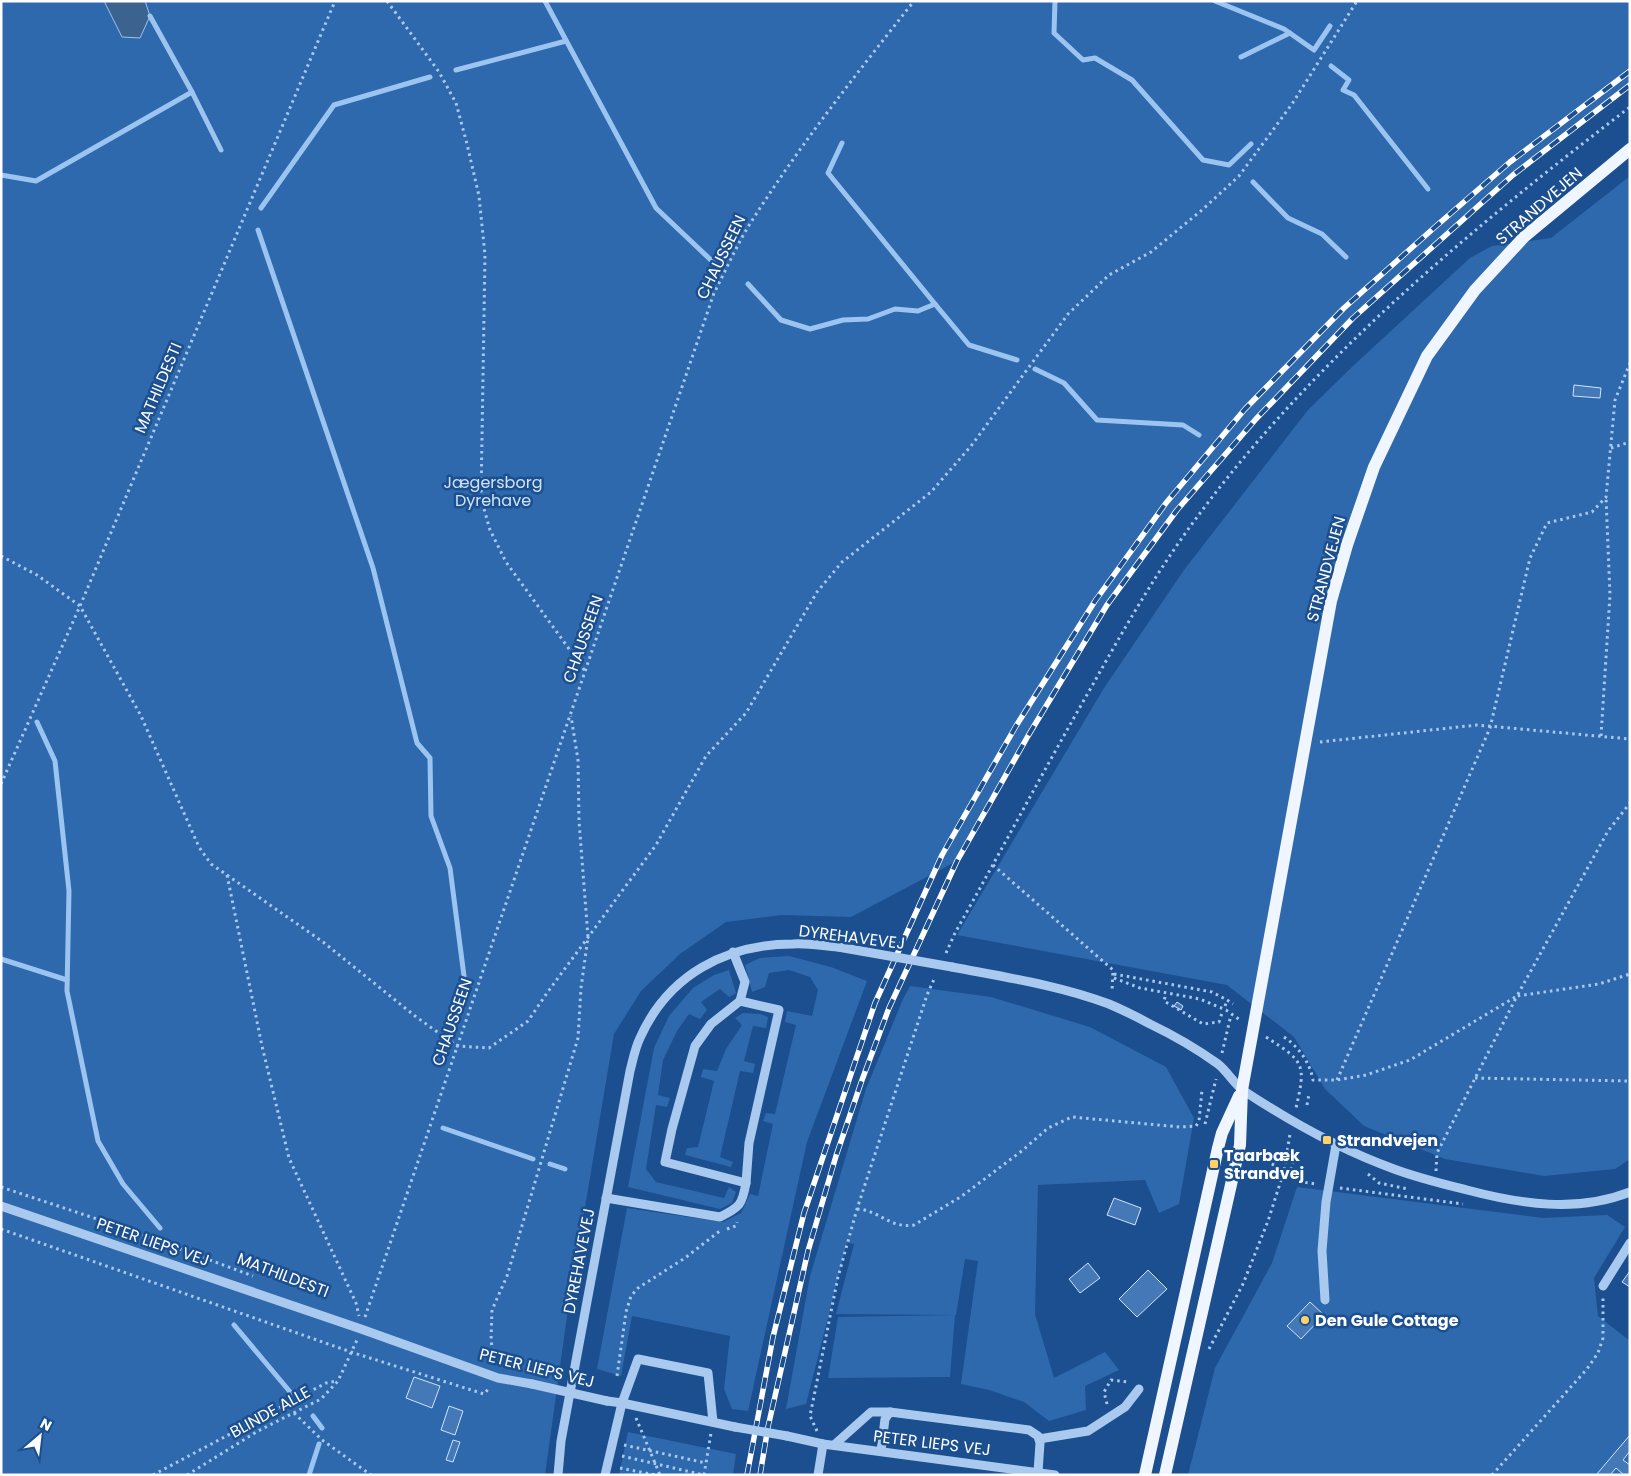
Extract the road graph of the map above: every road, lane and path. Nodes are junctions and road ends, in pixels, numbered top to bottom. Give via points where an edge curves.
1 (335, 1) edge
2 (387, 1) edge
3 (914, 1) edge
4 (1357, 1) edge
5 (1630, 107) edge
6 (1630, 149) edge
7 (1630, 363) edge
8 (1630, 442) edge
9 (1611, 448) junction
10 (1606, 496) junction
11 (1, 556) edge
12 (80, 606) junction
13 (586, 671) junction
14 (570, 716) junction
15 (1490, 728) junction
16 (1600, 736) junction
17 (1630, 739) edge
18 (1304, 743) junction
19 (1, 784) edge
20 (1630, 803) edge
21 (993, 865) junction
22 (227, 875) junction
23 (588, 937) junction
24 (733, 952) junction
25 (943, 960) dead end
26 (939, 968) dead end
27 (1630, 974) edge
28 (1114, 976) junction
29 (1517, 996) junction
30 (1165, 997) dead end
31 (1227, 1000) junction
32 (740, 1002) junction
33 (1233, 1004) dead end
34 (1225, 1006) dead end
35 (1222, 1013) dead end
36 (1265, 1036) dead end
37 (1284, 1037) dead end
38 (457, 1046) junction
39 (1219, 1065) junction
40 (1475, 1078) junction
41 (1337, 1080) junction
42 (1630, 1080) edge
43 (1202, 1090) dead end
44 (1242, 1090) junction
45 (1309, 1094) dead end
46 (1211, 1097) dead end
47 (1298, 1099) dead end
48 (1307, 1104) dead end
49 (1205, 1124) dead end
50 (1336, 1144) junction
51 (1288, 1146) dead end
52 (1296, 1151) dead end
53 (1255, 1154) dead end
54 (1284, 1171) junction
55 (1289, 1176) junction
56 (746, 1182) junction
57 (1435, 1182) junction
58 (1329, 1186) junction
59 (1, 1187) edge
60 (1630, 1192) edge
61 (606, 1198) junction
62 (742, 1202) junction
63 (1473, 1205) dead end
64 (1, 1206) edge
65 (857, 1209) junction
66 (1, 1229) edge
67 (1630, 1243) edge
68 (254, 1277) dead end
69 (1603, 1286) joint
70 (1325, 1300) dead end
71 (353, 1315) dead end
72 (359, 1316) junction
73 (361, 1329) junction
74 (352, 1352) junction
75 (1206, 1352) dead end
76 (616, 1377) dead end
77 (498, 1378) junction
78 (338, 1381) junction
79 (1132, 1382) dead end
80 (1140, 1389) dead end
81 (626, 1404) junction
82 (890, 1412) junction
83 (294, 1413) junction
84 (1112, 1415) junction
85 (713, 1422) junction
86 (1039, 1438) junction
87 (613, 1442) junction
88 (823, 1444) junction
89 (834, 1445) junction
90 (650, 1451) junction
91 (880, 1451) junction
92 (610, 1453) junction
93 (654, 1463) junction
94 (706, 1463) junction
95 (608, 1465) junction
96 (1038, 1472) junction
97 (153, 1475) edge
98 (187, 1475) edge
99 (372, 1475) edge
100 (558, 1475) edge
101 (605, 1475) edge
102 (656, 1475) edge
103 (660, 1475) edge
104 (704, 1475) edge
105 (818, 1475) edge
106 (1055, 1475) edge
107 (1145, 1475) edge
108 (1165, 1475) edge
109 (1492, 1475) edge

1 - 12 path, MATHILDESTI
2 - 13 path via 440,72 456,103 479,196 485,255 481,498 490,530 506,562
3 - 13 path, CHAUSSEEN via 801,146 752,221 714,293
4 - 23 path via 1292,104 1238,176 1150,252 1109,275 1068,314 977,438 931,492 842,562 823,584 746,713 706,756 656,845
5 - 21 path via 1553,166 1422,277 1338,354 1276,421 1182,537 1147,590
6 - 18 main road, STRANDVEJEN via 1524,237 1475,290 1426,356 1374,467 1347,545 1331,601
7 - 9 path via 1615,400
8 - 9 path
9 - 10 path
10 - 15 path via 1592,512 1547,523 1530,558
10 - 16 path via 1610,595
11 - 12 path via 37,575
12 - 19 path, MATHILDESTI
12 - 22 path via 141,716 199,847 211,864
13 - 14 path, CHAUSSEEN
14 - 23 path via 578,760
14 - 38 path, CHAUSSEEN
15 - 16 path
15 - 18 path via 1477,726
15 - 41 path
16 - 17 path
18 - 44 main road, STRANDVEJEN
20 - 29 path via 1608,831
21 - 25 path
21 - 28 path via 1113,970
22 - 38 path via 324,942
22 - 72 path via 289,1158 356,1303
23 - 38 path via 528,1021 489,1048
23 - 77 path via 580,988 578,1038 507,1276 492,1310 491,1341
24 - 32 street via 744,982
24 - 39 street, DYREHAVEVEJ, bridge via 767,945 838,947 1053,987 1110,1005 1160,1029
24 - 61 street, DYREHAVEVEJ via 704,965 678,985 654,1012 640,1039 630,1071
26 - 65 path via 927,995
27 - 29 path via 1600,984
28 - 31 path via 1212,992
28 - 39 path via 1140,988 1200,999 1232,1015
29 - 40 path
29 - 41 path via 1410,1060 1366,1075
30 - 35 path via 1164,1001 1203,1024 1219,1022
31 - 33 path
31 - 34 path
32 - 56 street via 779,1010 749,1143
32 - 56 street via 711,1024 695,1046 665,1162
36 - 47 path via 1284,1049 1302,1069
37 - 41 path via 1301,1052 1314,1080
38 - 73 path, CHAUSSEEN
39 - 44 street, DYREHAVEVEJ
40 - 42 path
40 - 57 path via 1437,1153
43 - 65 path via 1196,1126 1072,1118 1048,1128 962,1196 914,1225 896,1225 868,1209
44 - 50 street
44 - 107 main road, STRANDVEJEN via 1218,1148
44 - 108 main road, STRANDVEJEN via 1240,1145
45 - 48 path
46 - 49 path
50 - 57 street via 1394,1169
50 - 58 street
51 - 54 path
52 - 55 path
53 - 54 path
54 - 55 path
54 - 75 path via 1243,1284
55 - 58 path via 1296,1181
56 - 62 street
57 - 60 street via 1503,1199 1560,1205 1612,1199
58 - 63 path
58 - 70 street via 1322,1252
59 - 68 path, MATHILDESTI
61 - 62 street via 720,1217
61 - 100 street, DYREHAVEVEJ via 561,1441
62 - 76 path via 736,1226 720,1230 631,1296
64 - 73 street, PETER LIEPS VEJ
65 - 88 path via 838,1277 810,1416
66 - 74 path
67 - 69 street
69 - 109 path via 1604,1338 1598,1353
71 - 72 path
72 - 73 path
73 - 74 path, BLINDE ALLE
73 - 77 street, PETER LIEPS VEJ
74 - 77 path via 484,1394
74 - 78 path, BLINDE ALLE
77 - 81 street, PETER LIEPS VEJ, bridge
78 - 83 path, BLINDE ALLE via 321,1399
78 - 97 path via 326,1383
79 - 84 path via 1111,1380 1104,1392
80 - 84 street
81 - 85 street, PETER LIEPS VEJ
81 - 85 street via 638,1359 708,1373
81 - 87 street
81 - 90 path
82 - 86 street via 1029,1430
82 - 89 street via 871,1412
82 - 91 street
83 - 98 path, BLINDE ALLE
83 - 99 path via 322,1440
84 - 86 street via 1088,1431
85 - 88 street, PETER LIEPS VEJ, bridge
85 - 94 path
86 - 96 street
87 - 90 path
87 - 92 street
88 - 89 street, PETER LIEPS VEJ
88 - 105 street
89 - 91 street, PETER LIEPS VEJ
90 - 93 path
90 - 94 path
91 - 96 street, PETER LIEPS VEJ
92 - 93 path
92 - 95 street
93 - 103 path
93 - 104 path
94 - 104 path
95 - 101 street
95 - 102 path
96 - 106 street, PETER LIEPS VEJ

